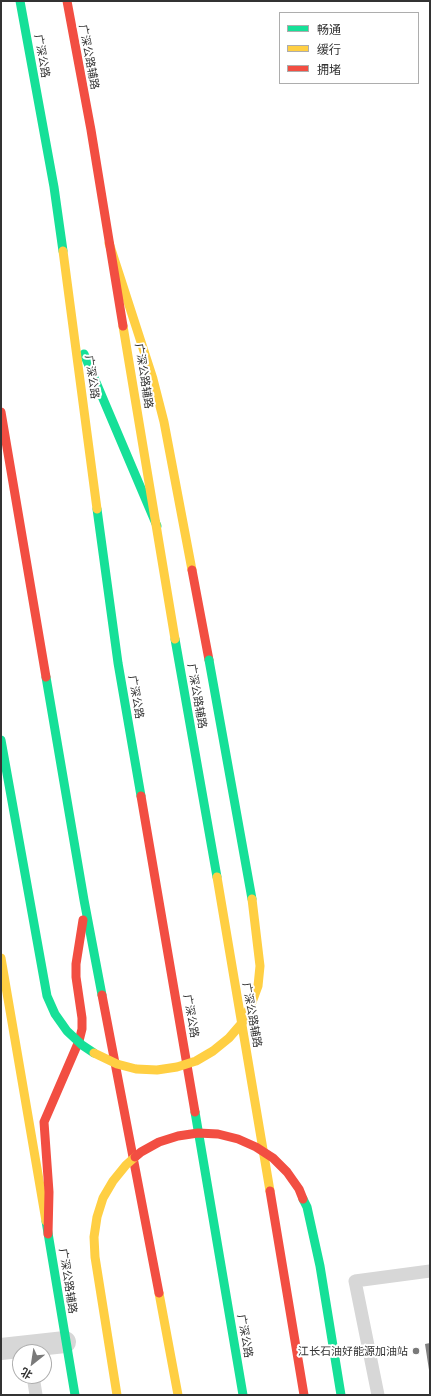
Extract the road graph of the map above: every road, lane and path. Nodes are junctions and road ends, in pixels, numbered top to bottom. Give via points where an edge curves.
1 (20, 1) edge
2 (67, 1) edge
3 (109, 243) junction
4 (73, 327) junction
5 (1, 412) edge
6 (157, 526) junction
7 (1, 740) edge
8 (84, 900) junction
9 (1, 958) edge
10 (48, 1234) junction
11 (430, 1271) edge
12 (65, 1342) junction
13 (52, 1344) edge
14 (1, 1349) edge
15 (12, 1349) edge
16 (34, 1384) edge
17 (36, 1395) edge
18 (75, 1395) edge
19 (117, 1395) edge
20 (178, 1395) edge
21 (243, 1395) edge
22 (304, 1395) edge
23 (341, 1395) edge
24 (378, 1395) edge

1 - 4 main road, 广深公路 via 54,187
2 - 3 main road, 广深公路辅路
3 - 6 main road, 广深公路辅路
3 - 7 main road, bridge via 153,379 164,422 255,913 260,966 258,986 242,1023 213,1051 196,1061 177,1067 157,1070 136,1069 98,1056 67,1031 47,996 42,976
4 - 6 main road
4 - 21 main road, 广深公路 via 118,663
5 - 8 main road
6 - 22 main road, 广深公路辅路
8 - 10 main road via 76,964 82,1029 44,1122 49,1192
8 - 20 main road
9 - 10 main road, 广深公路辅路
10 - 12 main road, 广深公路辅路
11 - 24 lane via 355,1281
12 - 13 street
12 - 18 main road, 广深公路辅路
14 - 15 street
16 - 17 lane
19 - 23 main road, bridge via 94,1237 103,1198 126,1165 141,1152 165,1140 198,1133 218,1134 256,1147 273,1158 299,1189 307,1207 320,1266

